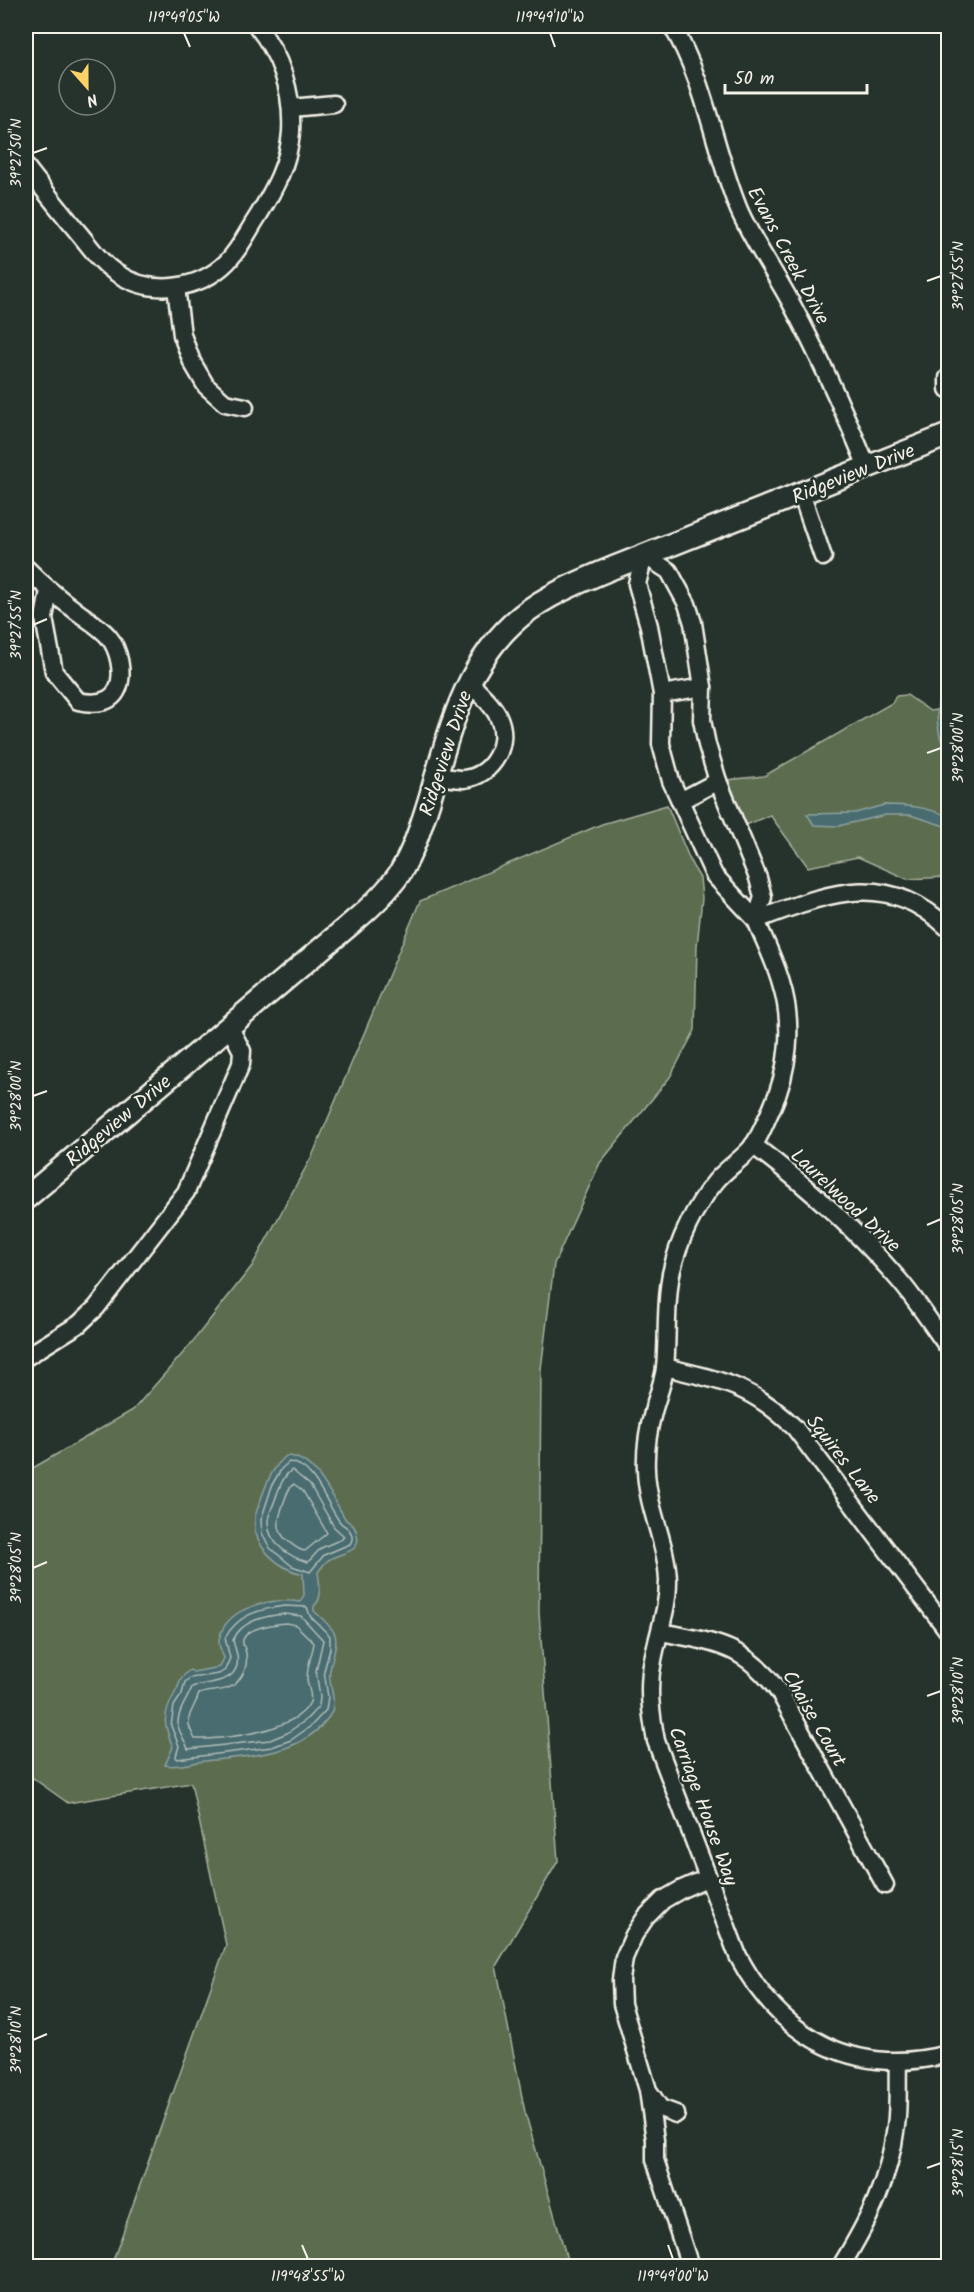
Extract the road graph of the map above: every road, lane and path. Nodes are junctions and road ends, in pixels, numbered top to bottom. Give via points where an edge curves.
1 (257, 26) edge
2 (672, 26) edge
3 (334, 104) dead end
4 (291, 108) junction
5 (26, 167) edge
6 (176, 287) junction
7 (948, 378) edge
8 (948, 389) edge
9 (245, 407) dead end
10 (948, 435) edge
11 (867, 467) junction
12 (801, 493) junction
13 (644, 555) junction
14 (823, 557) dead end
15 (26, 568) edge
16 (49, 591) junction
17 (468, 681) junction
18 (703, 687) junction
19 (662, 694) junction
20 (436, 776) junction
21 (718, 781) junction
22 (680, 801) junction
23 (756, 920) junction
24 (948, 928) edge
25 (229, 1026) junction
26 (753, 1145) junction
27 (26, 1198) edge
28 (948, 1347) edge
29 (26, 1357) edge
30 (665, 1367) junction
31 (948, 1631) edge
32 (661, 1632) junction
33 (707, 1878) junction
34 (885, 1885) dead end
35 (948, 2054) edge
36 (898, 2061) junction
37 (648, 2090) junction
38 (676, 2114) dead end
39 (690, 2266) edge
40 (841, 2266) edge

1 - 4 street via 276,55
2 - 11 street, Evans Creek Drive via 694,68 730,188 745,223 805,329
3 - 4 street
4 - 6 street via 286,160 276,186 239,247 213,273
5 - 6 street via 102,261 118,274 137,284
6 - 9 street via 182,335 192,362 206,386 225,403
7 - 8 street
10 - 11 street, Ridgeview Drive
11 - 12 street, Ridgeview Drive
12 - 13 street, Ridgeview Drive
12 - 14 street
13 - 17 street, Ridgeview Drive via 539,603 507,629
13 - 18 street via 669,572 687,604
13 - 19 street, Carriage House Way via 637,584
15 - 16 street
16 - 16 street via 109,637 120,662 121,680 116,693 105,700 94,704 78,701 54,672 44,618
17 - 20 street, Ridgeview Drive
17 - 20 street via 498,715 502,743 497,757 478,775 463,779
18 - 19 street
18 - 21 street via 702,720
19 - 22 street, Carriage House Way via 661,744
20 - 25 street, Ridgeview Drive via 417,838 388,889
21 - 22 street
21 - 23 street via 758,878 763,897
22 - 23 street, Carriage House Way via 714,875
23 - 24 street via 817,897 843,891 870,891 917,905
23 - 26 street, Carriage House Way via 781,983 789,1041 776,1099
25 - 27 street, Ridgeview Drive
25 - 29 street via 242,1051 241,1064 186,1192 96,1308 79,1324
26 - 28 street, Laurelwood Drive via 857,1234 901,1282
26 - 30 street, Carriage House Way via 716,1181 682,1239 666,1306
30 - 31 street, Squires Lane via 727,1382 776,1409 795,1428
30 - 32 street, Carriage House Way via 647,1442 646,1471 668,1580
32 - 33 street, Carriage House Way via 650,1685 656,1741
32 - 34 street, Chaise Court via 736,1651 769,1678
33 - 36 street, Carriage House Way via 738,1956 771,2006 793,2026 841,2052
33 - 37 street via 663,1900 634,1935 624,1958 622,2004
35 - 36 street, Carriage House Way
36 - 40 street via 897,2124 891,2157 867,2223
37 - 38 street via 660,2108
37 - 39 street via 655,2160

